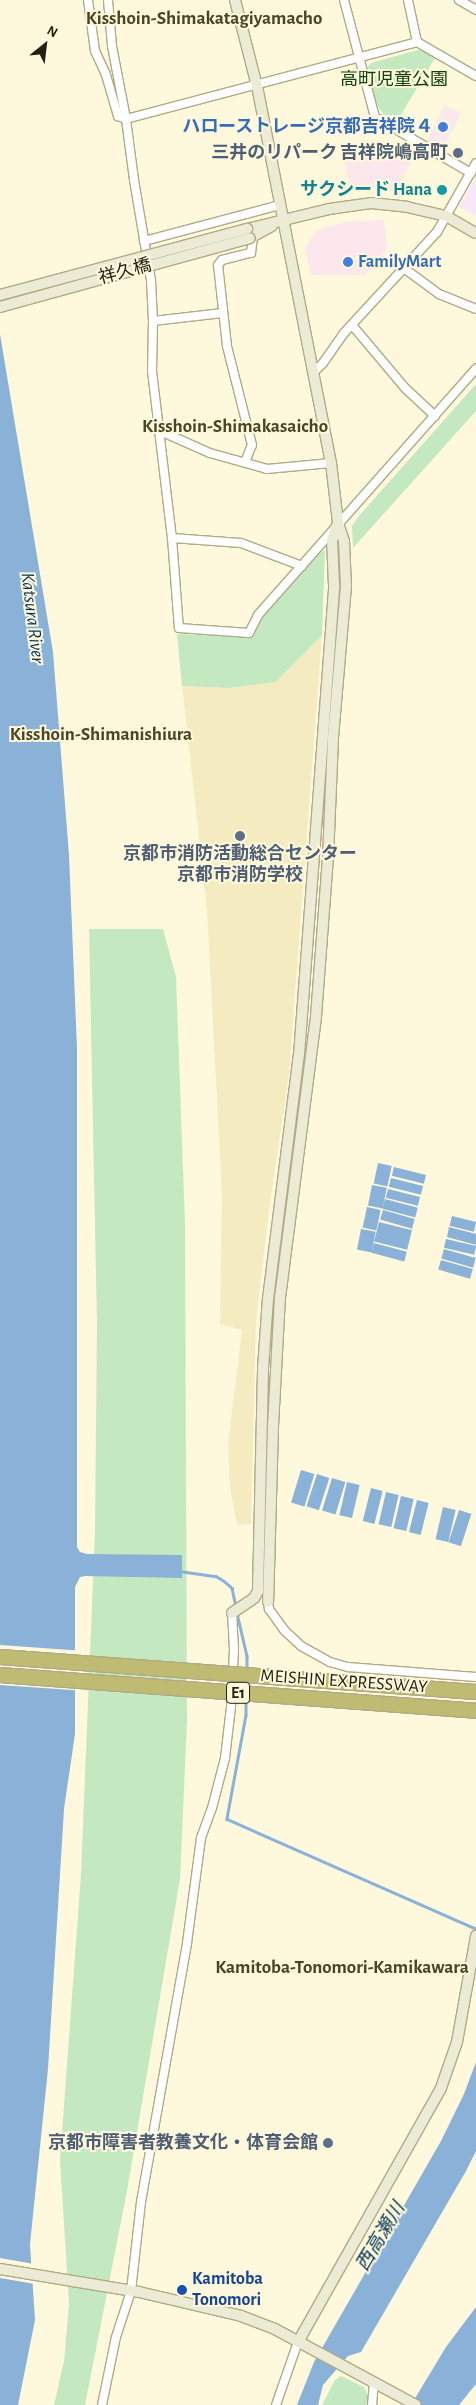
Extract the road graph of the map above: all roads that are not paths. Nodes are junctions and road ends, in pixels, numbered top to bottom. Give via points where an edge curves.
1 (88, 0) edge
2 (108, 0) edge
3 (235, 0) edge
4 (344, 0) edge
5 (408, 0) edge
6 (459, 0) edge
7 (476, 10) edge
8 (417, 42) junction
9 (358, 58) junction
10 (476, 76) edge
11 (257, 86) junction
12 (126, 119) junction
13 (476, 163) edge
14 (470, 173) junction
15 (280, 205) junction
16 (446, 216) junction
17 (284, 219) junction
18 (476, 233) edge
19 (250, 235) junction
20 (144, 241) junction
21 (406, 269) junction
22 (0, 295) edge
23 (0, 306) edge
24 (476, 309) edge
25 (223, 313) junction
26 (154, 321) junction
27 (352, 325) junction
28 (476, 369) edge
29 (314, 372) junction
30 (435, 416) junction
31 (158, 430) junction
32 (245, 462) junction
33 (331, 462) junction
34 (338, 524) junction
35 (172, 538) junction
36 (302, 566) junction
37 (278, 1206) junction
38 (291, 1208) junction
39 (268, 1602) joint
40 (232, 1613) joint
41 (0, 1657) edge
42 (0, 1675) edge
43 (476, 1678) edge
44 (476, 1692) edge
45 (476, 1711) edge
46 (476, 1936) edge
47 (0, 2269) edge
48 (128, 2291) junction
49 (302, 2344) junction
50 (371, 2381) junction
51 (102, 2405) edge
52 (276, 2405) edge
53 (372, 2405) edge
54 (416, 2405) edge

1 - 12 street via 94,51 106,75 118,116
2 - 12 street via 112,46
3 - 11 street
4 - 9 street
5 - 8 street
6 - 7 street
8 - 9 street
8 - 10 street
9 - 11 street
9 - 14 street via 375,117
11 - 12 street
11 - 15 street
12 - 20 street
13 - 14 street
14 - 16 street
15 - 17 street
15 - 20 street
16 - 17 street via 407,206 371,203
16 - 18 street
16 - 21 street
17 - 19 street
17 - 29 street
19 - 22 street, 祥久橋, bridge
19 - 23 street, 祥久橋, bridge
19 - 25 street via 251,252 222,260 218,265
20 - 26 street
21 - 24 street via 439,294
21 - 27 street
25 - 26 street
25 - 32 street via 227,346 252,445
26 - 31 street via 152,371
27 - 29 street
27 - 30 street via 405,388
28 - 30 street
29 - 33 street
30 - 34 street
31 - 32 street via 210,453
31 - 35 street
32 - 33 street via 266,469
33 - 34 street
34 - 36 street
34 - 37 street via 332,540 334,595 299,1055
34 - 38 street via 344,540 346,586 332,740 328,857 316,1017
35 - 36 street via 241,544
35 - 36 street via 179,628 250,634 258,615
37 - 38 street
37 - 40 street via 263,1368 258,1591 254,1598
38 - 39 street via 280,1297
39 - 43 street via 269,1609 284,1630 301,1646 330,1662 348,1667
40 - 48 street via 234,1658 228,1733 219,1782 201,1838 187,1943
41 - 44 highway, MEISHIN EXPRESSWAY / E1, bridge
42 - 45 highway, MEISHIN EXPRESSWAY / E1, bridge
46 - 49 street via 457,2042 441,2088
47 - 48 street
48 - 49 street via 241,2316
48 - 51 street
49 - 50 street
49 - 52 street
50 - 53 street
50 - 54 street

